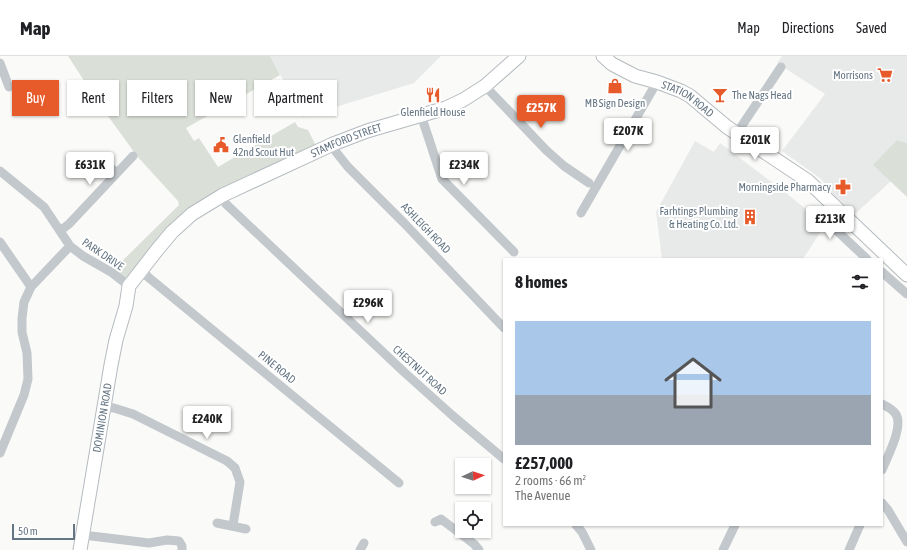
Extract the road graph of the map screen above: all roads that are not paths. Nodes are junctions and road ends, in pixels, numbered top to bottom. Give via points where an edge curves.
1 (519, 56) edge
2 (603, 56) edge
3 (0, 62) edge
4 (781, 67) dead end
5 (657, 82) junction
6 (485, 86) junction
7 (9, 87) dead end
8 (421, 115) junction
9 (736, 133) junction
10 (333, 144) junction
11 (133, 156) dead end
12 (104, 161) dead end
13 (0, 171) edge
14 (116, 172) junction
15 (589, 183) dead end
16 (221, 196) junction
17 (841, 212) junction
18 (581, 213) dead end
19 (60, 231) junction
20 (0, 242) edge
21 (70, 246) junction
22 (514, 252) dead end
23 (866, 258) edge
24 (142, 270) junction
25 (883, 273) edge
26 (907, 275) edge
27 (129, 286) junction
28 (31, 287) junction
29 (907, 294) edge
30 (503, 327) edge
31 (883, 405) edge
32 (105, 407) junction
33 (902, 431) edge
34 (0, 453) edge
35 (503, 458) edge
36 (883, 468) edge
37 (399, 483) dead end
38 (883, 504) edge
39 (435, 522) dead end
40 (217, 523) dead end
41 (233, 525) junction
42 (577, 526) edge
43 (735, 526) edge
44 (860, 526) edge
45 (246, 529) dead end
46 (83, 535) junction
47 (907, 542) edge
48 (80, 550) edge
49 (182, 550) edge
50 (478, 550) edge
51 (591, 550) edge
52 (723, 550) edge
53 (849, 550) edge

1 - 6 street, STAMFORD STREET
2 - 5 street, STATION ROAD via 612,64 635,76
3 - 7 street
4 - 9 street
5 - 9 street, STATION ROAD via 690,96
5 - 18 street
6 - 8 street, STAMFORD STREET via 446,108
6 - 15 street via 546,150
8 - 10 street, STAMFORD STREET
8 - 22 street via 442,179
9 - 17 street, STATION ROAD via 808,181
10 - 16 street, STAMFORD STREET
10 - 30 street, ASHLEIGH ROAD via 348,167
11 - 14 street
12 - 14 street
13 - 19 street, PARK DRIVE via 44,207
14 - 19 street
16 - 24 street, STAMFORD STREET via 192,214 172,232
16 - 35 street, CHESTNUT ROAD via 226,204 393,362
17 - 23 street via 834,221 835,229
17 - 26 street, STATION ROAD
19 - 21 street, PARK DRIVE
20 - 28 street
21 - 27 street, PARK DRIVE
21 - 28 street
24 - 27 street, STAMFORD STREET
24 - 37 street, PINE ROAD via 148,278
25 - 29 street
27 - 32 street, DOMINION ROAD via 116,340
28 - 34 street via 24,302 22,318 28,367 24,395
31 - 33 street via 895,413
32 - 41 street via 133,414 235,468 240,482
32 - 46 street, DOMINION ROAD
33 - 36 street
38 - 47 street
39 - 50 street via 441,519 474,544
40 - 41 street
41 - 45 street
42 - 51 street
43 - 52 street
44 - 53 street
46 - 48 street, DOMINION ROAD
46 - 49 street via 149,543 179,541

